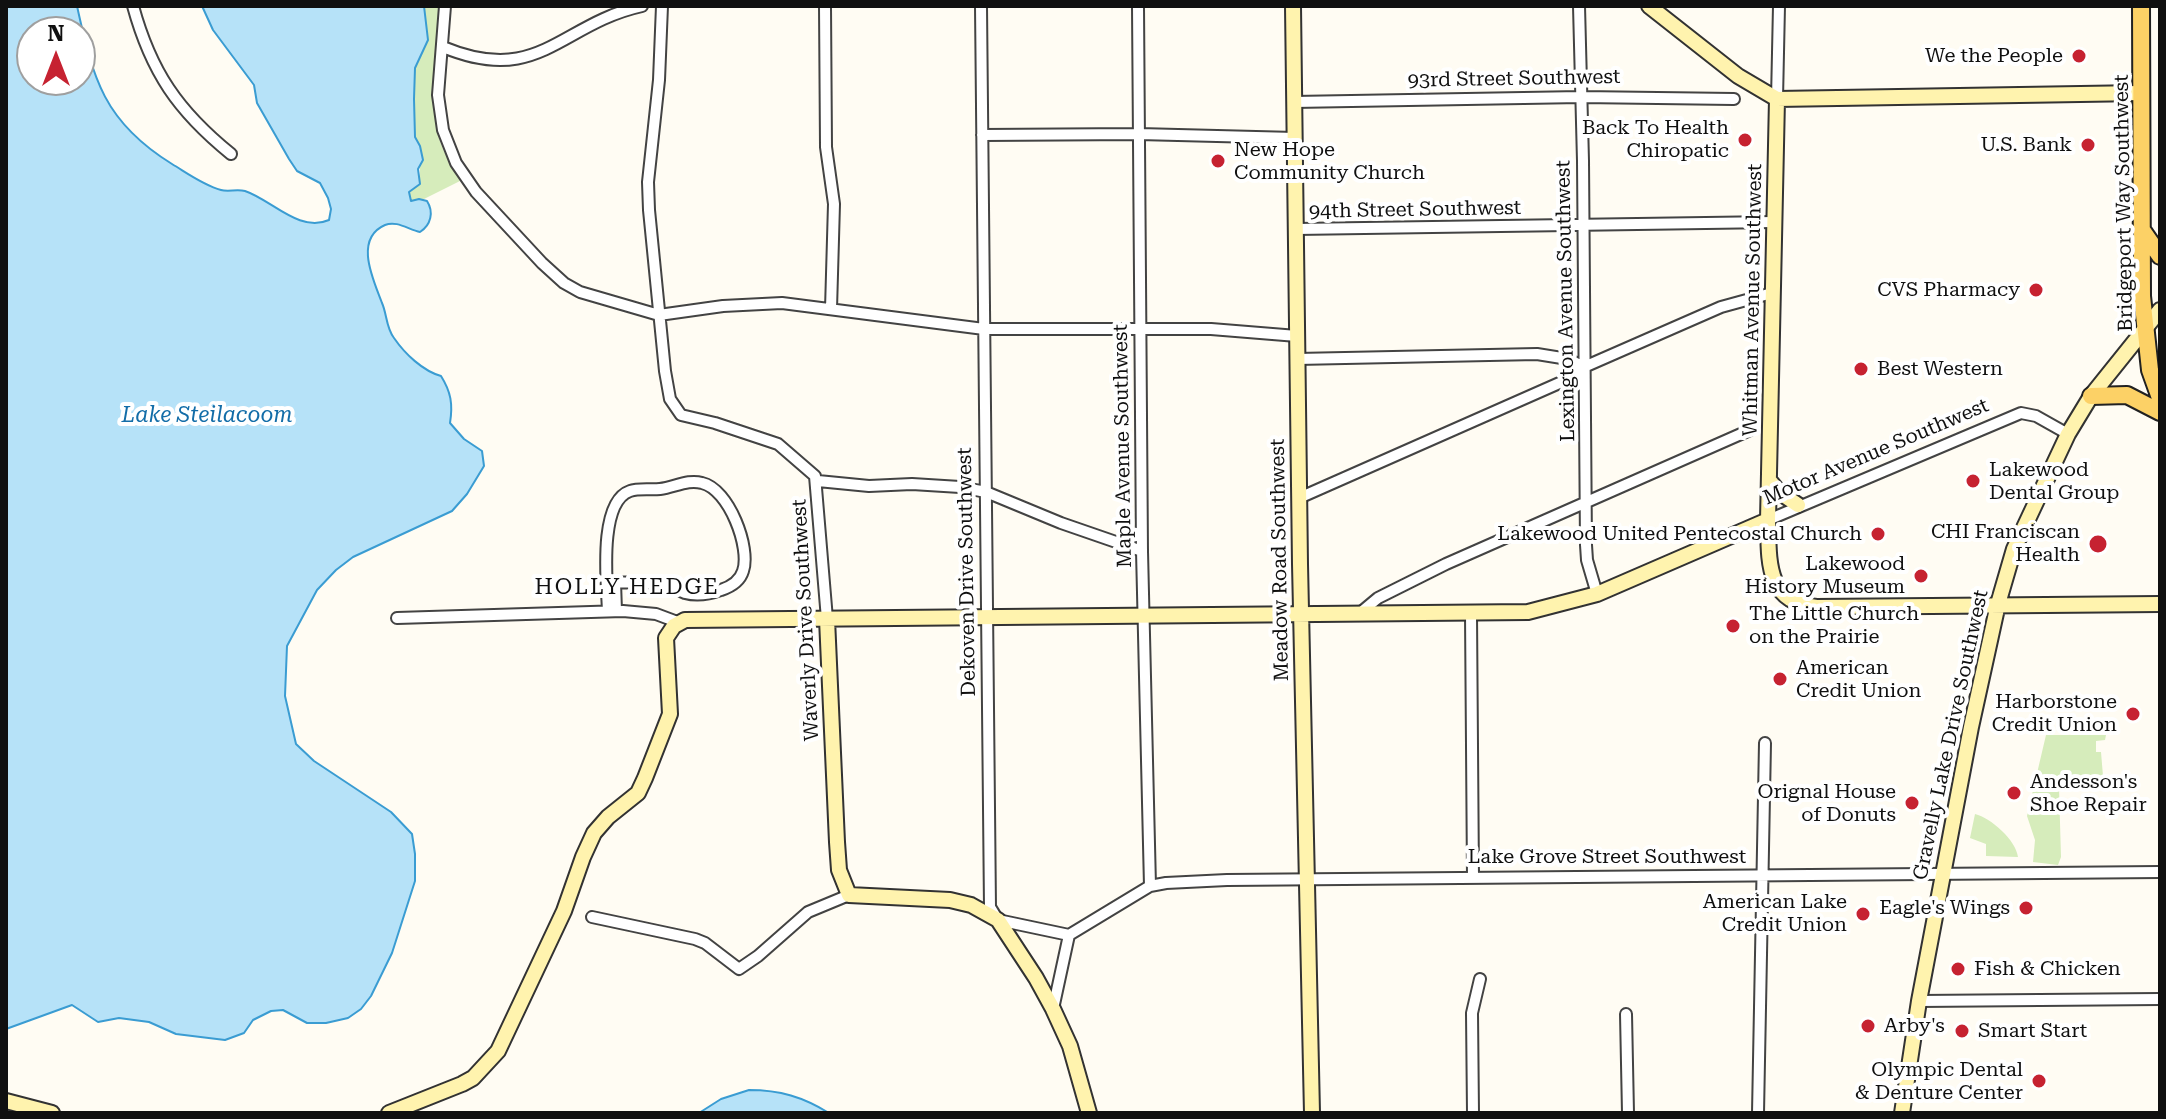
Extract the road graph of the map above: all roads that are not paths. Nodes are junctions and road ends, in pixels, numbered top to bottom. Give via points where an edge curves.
1 (133, 6) edge
2 (445, 6) edge
3 (642, 6) edge
4 (662, 6) edge
5 (825, 6) edge
6 (981, 6) edge
7 (1138, 6) edge
8 (1293, 6) edge
9 (1579, 6) edge
10 (1649, 6) edge
11 (1779, 6) edge
12 (2141, 6) edge
13 (443, 47) junction
14 (2141, 93) junction
15 (1581, 97) junction
16 (1734, 99) dead end
17 (1777, 99) junction
18 (1294, 102) junction
19 (1139, 134) junction
20 (982, 135) junction
21 (1295, 138) junction
22 (231, 154) dead end
23 (1774, 222) junction
24 (1583, 226) junction
25 (2141, 228) junction
26 (1296, 229) junction
27 (2160, 256) edge
28 (1772, 293) junction
29 (831, 309) junction
30 (2160, 310) edge
31 (659, 315) junction
32 (1140, 328) junction
33 (984, 329) junction
34 (2145, 329) junction
35 (1297, 336) junction
36 (1297, 359) junction
37 (1584, 367) junction
38 (2091, 396) junction
39 (2160, 398) edge
40 (2160, 412) edge
41 (1750, 430) dead end
42 (2068, 434) junction
43 (1769, 480) junction
44 (818, 481) junction
45 (986, 492) junction
46 (1299, 498) junction
47 (1586, 504) junction
48 (1798, 505) junction
49 (1768, 520) junction
50 (1142, 551) junction
51 (611, 582) junction
52 (1597, 594) junction
53 (1998, 604) junction
54 (2160, 604) edge
55 (612, 611) junction
56 (1360, 613) junction
57 (1143, 614) junction
58 (1471, 614) junction
59 (1301, 615) junction
60 (986, 617) junction
61 (397, 618) dead end
62 (827, 619) junction
63 (680, 623) junction
64 (1765, 743) dead end
65 (2160, 872) edge
66 (1943, 873) junction
67 (1762, 875) junction
68 (1473, 878) junction
69 (1306, 879) junction
70 (1150, 886) junction
71 (849, 895) junction
72 (592, 917) dead end
73 (998, 920) junction
74 (1069, 935) junction
75 (1480, 979) dead end
76 (2160, 999) edge
77 (1919, 1001) junction
78 (1053, 1009) junction
79 (1626, 1014) dead end
80 (6, 1101) edge
81 (52, 1113) edge
82 (389, 1113) edge
83 (1089, 1113) edge
84 (1312, 1113) edge
85 (1473, 1113) edge
86 (1628, 1113) edge
87 (1758, 1113) edge
88 (1902, 1113) edge

1 - 22 street via 147,49 174,99
2 - 13 street
3 - 13 street via 612,14 532,56 489,60
4 - 31 street, Waverly Drive Southwest via 648,182
5 - 29 street via 826,147 834,204
6 - 20 street, Dekoven Drive Southwest
7 - 19 street, Maple Avenue Southwest
8 - 18 street, Meadow Road Southwest
9 - 15 street, Lexington Avenue Southwest
10 - 17 street via 1738,76
11 - 17 street, Whitman Avenue Southwest
12 - 14 main road, Bridgeport Way Southwest
13 - 31 street via 441,119 456,163 476,192 569,286
14 - 17 street
14 - 25 main road, Bridgeport Way Southwest
15 - 16 street, 93rd Street Southwest
15 - 18 street, 93rd Street Southwest
15 - 24 street, Lexington Avenue Southwest
17 - 23 street, Whitman Avenue Southwest
18 - 21 street, Meadow Road Southwest
19 - 20 street
19 - 21 street
19 - 32 street, Maple Avenue Southwest
20 - 33 street, Dekoven Drive Southwest
21 - 26 street, Meadow Road Southwest
23 - 24 street, 94th Street Southwest
23 - 28 street, Whitman Avenue Southwest
24 - 26 street, 94th Street Southwest
24 - 37 street, Lexington Avenue Southwest
25 - 27 main road
25 - 34 main road, Bridgeport Way Southwest
26 - 35 street, Meadow Road Southwest
28 - 37 street via 1721,307
28 - 43 street, Whitman Avenue Southwest
29 - 31 street via 760,303
29 - 33 street
30 - 34 street, Gravelly Lake Drive Southwest
31 - 44 street, Waverly Drive Southwest via 670,399 678,414 778,444
32 - 33 street
32 - 35 street
32 - 50 street, Maple Avenue Southwest
33 - 45 street, Dekoven Drive Southwest
34 - 38 street, Gravelly Lake Drive Southwest
34 - 39 main road, Bridgeport Way Southwest
35 - 36 street, Meadow Road Southwest
36 - 37 street via 1537,354
36 - 46 street, Meadow Road Southwest
37 - 46 street via 1573,377
37 - 47 street, Lexington Avenue Southwest
38 - 40 main road via 2127,395
38 - 42 street, Gravelly Lake Drive Southwest
41 - 47 street
42 - 48 street, Motor Avenue Southwest via 2021,413
42 - 53 street, Gravelly Lake Drive Southwest via 2014,549
43 - 48 street
43 - 49 street, Whitman Avenue Southwest
44 - 45 street via 927,484
44 - 62 street, Waverly Drive Southwest
45 - 50 street
45 - 60 street, Dekoven Drive Southwest
46 - 59 street, Meadow Road Southwest
47 - 52 street, Lexington Avenue Southwest via 1587,560
47 - 56 street via 1446,564 1378,598
48 - 49 street, Motor Avenue Southwest
49 - 52 street, Motor Avenue Southwest
49 - 53 street, Whitman Avenue Southwest via 1771,573 1795,602 1817,607
50 - 57 street, Maple Avenue Southwest
51 - 51 street via 604,564 611,518 617,500 630,491 704,483 729,503 743,554 744,570 736,582 699,595 668,585
51 - 55 street
52 - 58 street, Motor Avenue Southwest via 1528,612
53 - 54 street
53 - 66 street, Gravelly Lake Drive Southwest
55 - 61 street
55 - 63 street via 656,614
56 - 58 street, Motor Avenue Southwest
56 - 59 street, Motor Avenue Southwest
57 - 59 street, Motor Avenue Southwest
57 - 60 street, Motor Avenue Southwest
57 - 70 street, Maple Avenue Southwest
58 - 68 street
59 - 69 street, Meadow Road Southwest
60 - 62 street, Motor Avenue Southwest
60 - 73 street, Dekoven Drive Southwest via 990,907
62 - 63 street, Motor Avenue Southwest
62 - 71 street, Waverly Drive Southwest via 839,870
63 - 82 street via 666,638 670,714 645,778 638,793 590,840 564,911 498,1051 473,1078
64 - 67 street
65 - 66 street, Lake Grove Street Southwest
66 - 67 street, Lake Grove Street Southwest
66 - 77 street, Gravelly Lake Drive Southwest
67 - 68 street, Lake Grove Street Southwest
67 - 87 street
68 - 69 street, Lake Grove Street Southwest
69 - 70 street, Lake Grove Street Southwest
69 - 84 street, Meadow Road Southwest
70 - 74 street, Lake Grove Street Southwest
71 - 72 street via 808,912 739,969 695,939
71 - 73 street via 950,900
73 - 74 street
73 - 78 street, Dekoven Drive Southwest
74 - 78 street
75 - 85 street via 1472,1013
76 - 77 street
77 - 88 street, Gravelly Lake Drive Southwest
78 - 83 street, Dekoven Drive Southwest
79 - 86 street
80 - 81 street

